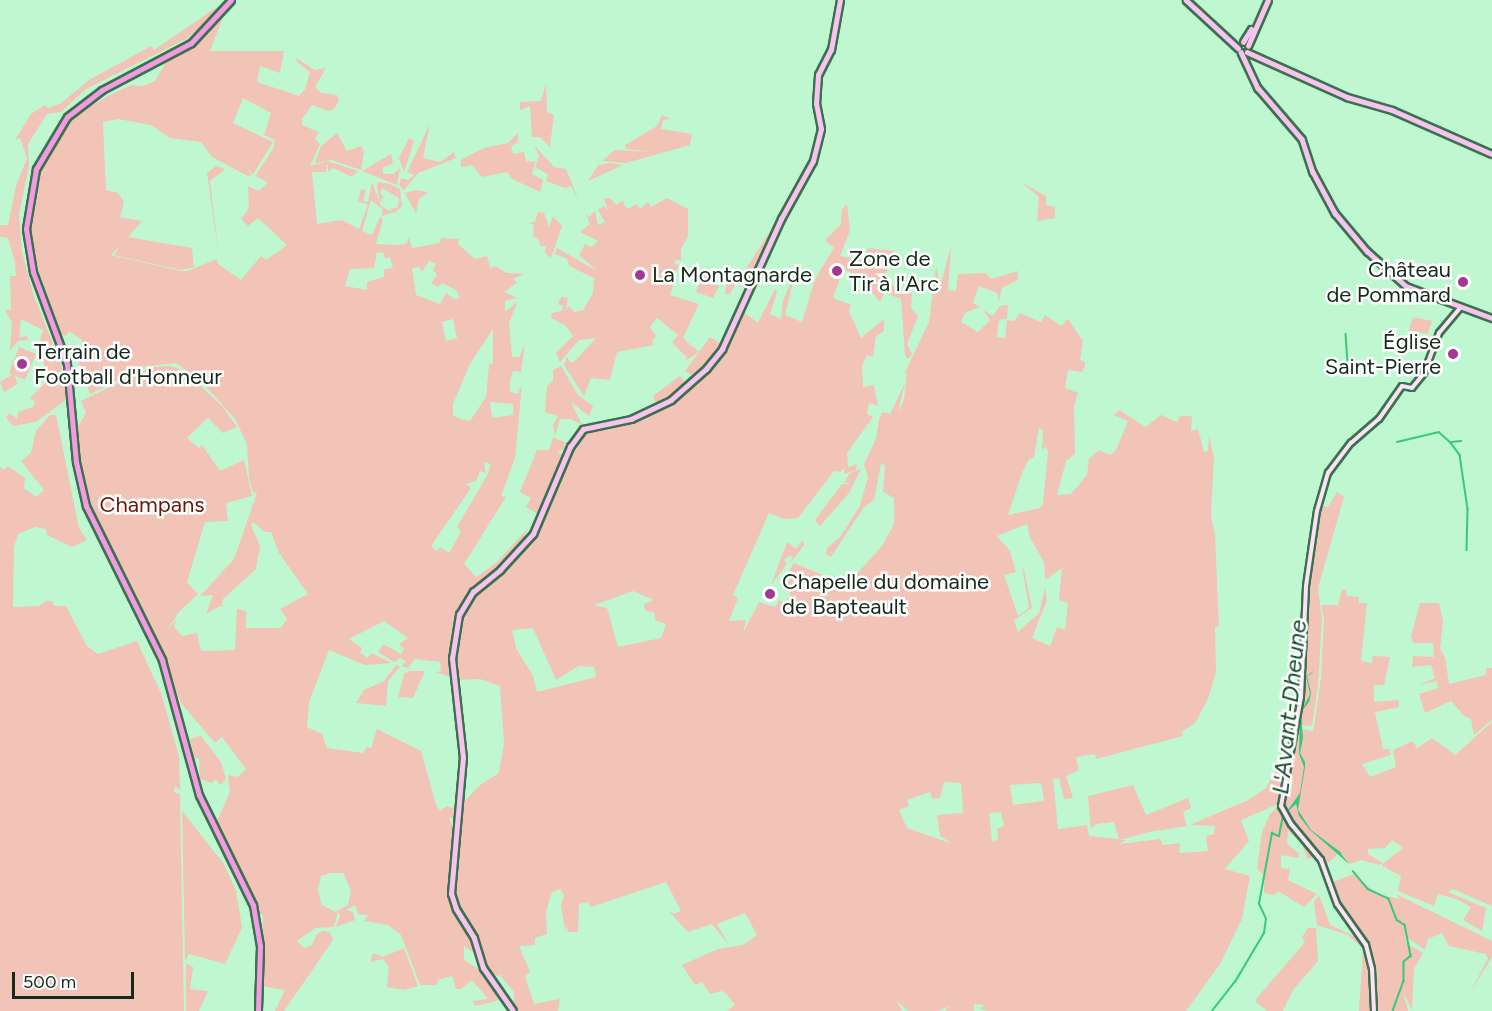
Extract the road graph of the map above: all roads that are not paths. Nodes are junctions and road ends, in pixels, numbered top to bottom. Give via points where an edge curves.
1 (230, 0) edge
2 (840, 0) edge
3 (1186, 0) edge
4 (1266, 0) edge
5 (1244, 48) junction
6 (1492, 154) edge
7 (1462, 307) junction
8 (1492, 318) edge
9 (257, 1011) edge
10 (513, 1011) edge
11 (1374, 1011) edge

1 - 9 highway via 187,42 80,101 53,131 33,168 24,206 25,251 62,354 71,403 73,463 84,510 159,662 196,796 250,903 257,943
2 - 10 main road via 831,50 818,75 816,104 821,129 810,169 781,219 722,349 706,369 670,400 634,418 589,425 579,433 533,534 463,606 453,638 463,758 451,894 474,938 483,968
3 - 5 main road via 1227,38
4 - 5 main road
5 - 6 main road via 1347,97 1392,110
5 - 7 main road via 1258,88 1302,139 1313,172 1335,213 1367,251 1406,286
7 - 8 main road
7 - 11 main road via 1439,333 1424,373 1412,388 1402,386 1371,429 1351,442 1328,473 1317,512 1306,585 1301,697 1281,802 1288,820 1321,860 1337,904 1369,955

